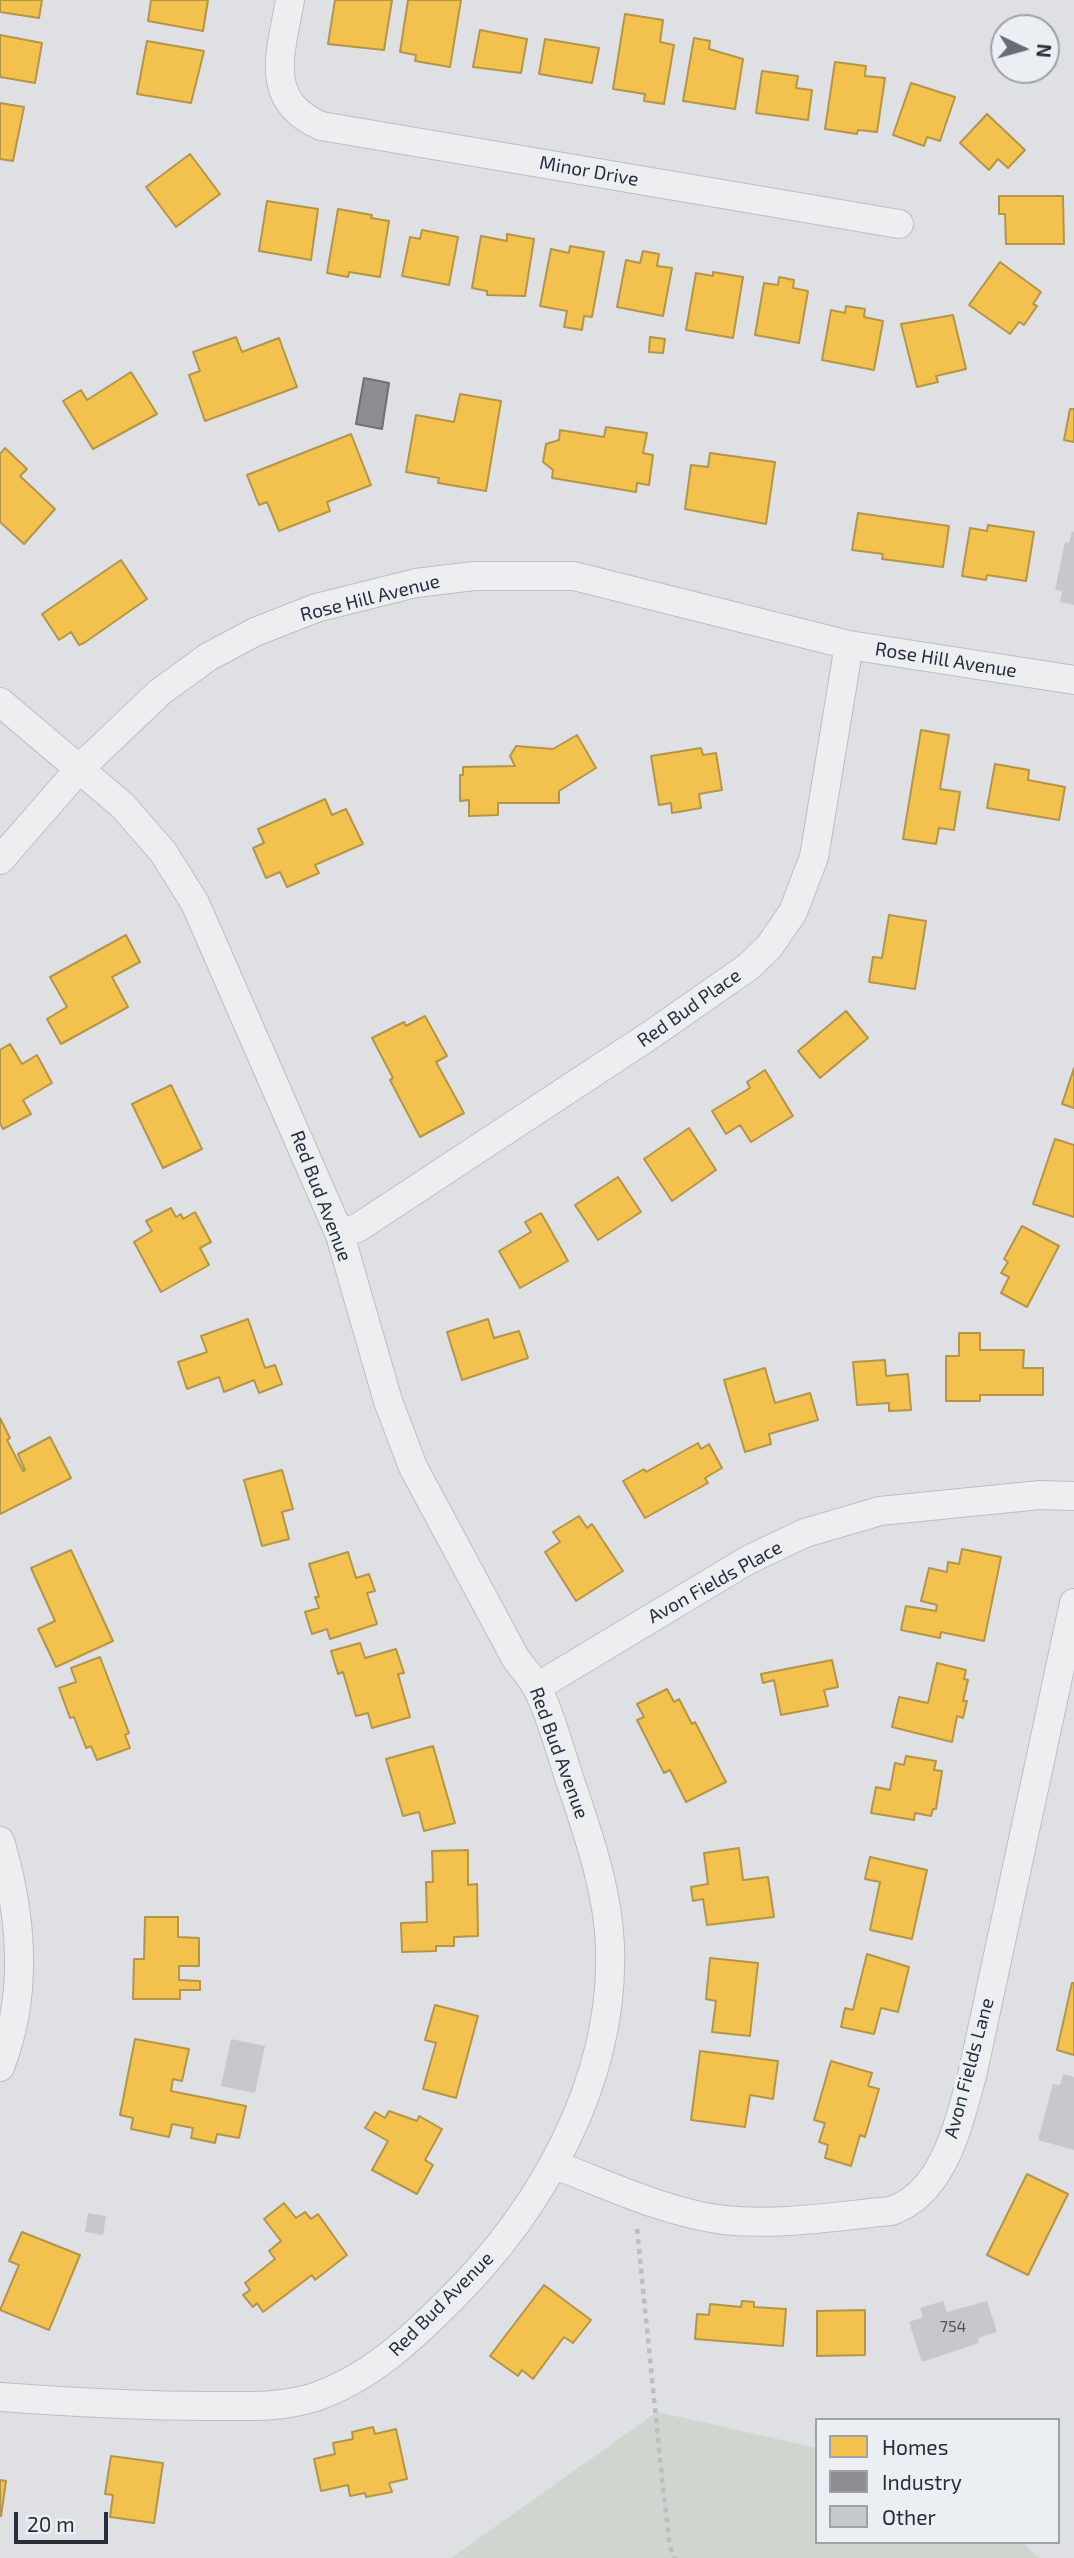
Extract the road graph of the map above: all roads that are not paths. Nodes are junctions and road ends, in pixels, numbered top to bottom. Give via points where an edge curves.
1 (290, 0) edge
2 (899, 224) dead end
3 (849, 645) junction
4 (1074, 680) edge
5 (0, 702) edge
6 (80, 768) junction
7 (0, 860) edge
8 (340, 1235) junction
9 (1074, 1496) edge
10 (1074, 1604) edge
11 (537, 1686) junction
12 (0, 1841) edge
13 (0, 2067) edge
14 (555, 2165) junction
15 (0, 2397) edge

1 - 2 street, Minor Drive via 279,63 286,102 321,126
3 - 4 street, Rose Hill Avenue
3 - 6 street, Rose Hill Avenue via 574,576 474,576 416,583 316,608 254,632 208,657 160,692
3 - 8 street, Red Bud Place via 814,857 793,912 769,947 748,967 652,1034 359,1227
5 - 6 street, Red Bud Avenue
6 - 7 street, Rose Hill Avenue
6 - 8 street, Red Bud Avenue via 147,834 195,903
8 - 11 street, Red Bud Avenue via 388,1401 413,1467 516,1659
9 - 11 street, Avon Fields Place via 880,1511 805,1533 748,1560
10 - 14 street, Avon Fields Lane via 971,2076 955,2134 925,2192 909,2205 891,2211 767,2222 723,2220 680,2211
11 - 14 street, Red Bud Avenue via 590,1839 605,1900 610,1946 601,2037
12 - 13 street via 19,1923 20,1966 16,2010
14 - 15 street, Red Bud Avenue via 517,2224 474,2276 380,2364 313,2398 269,2406 136,2406

